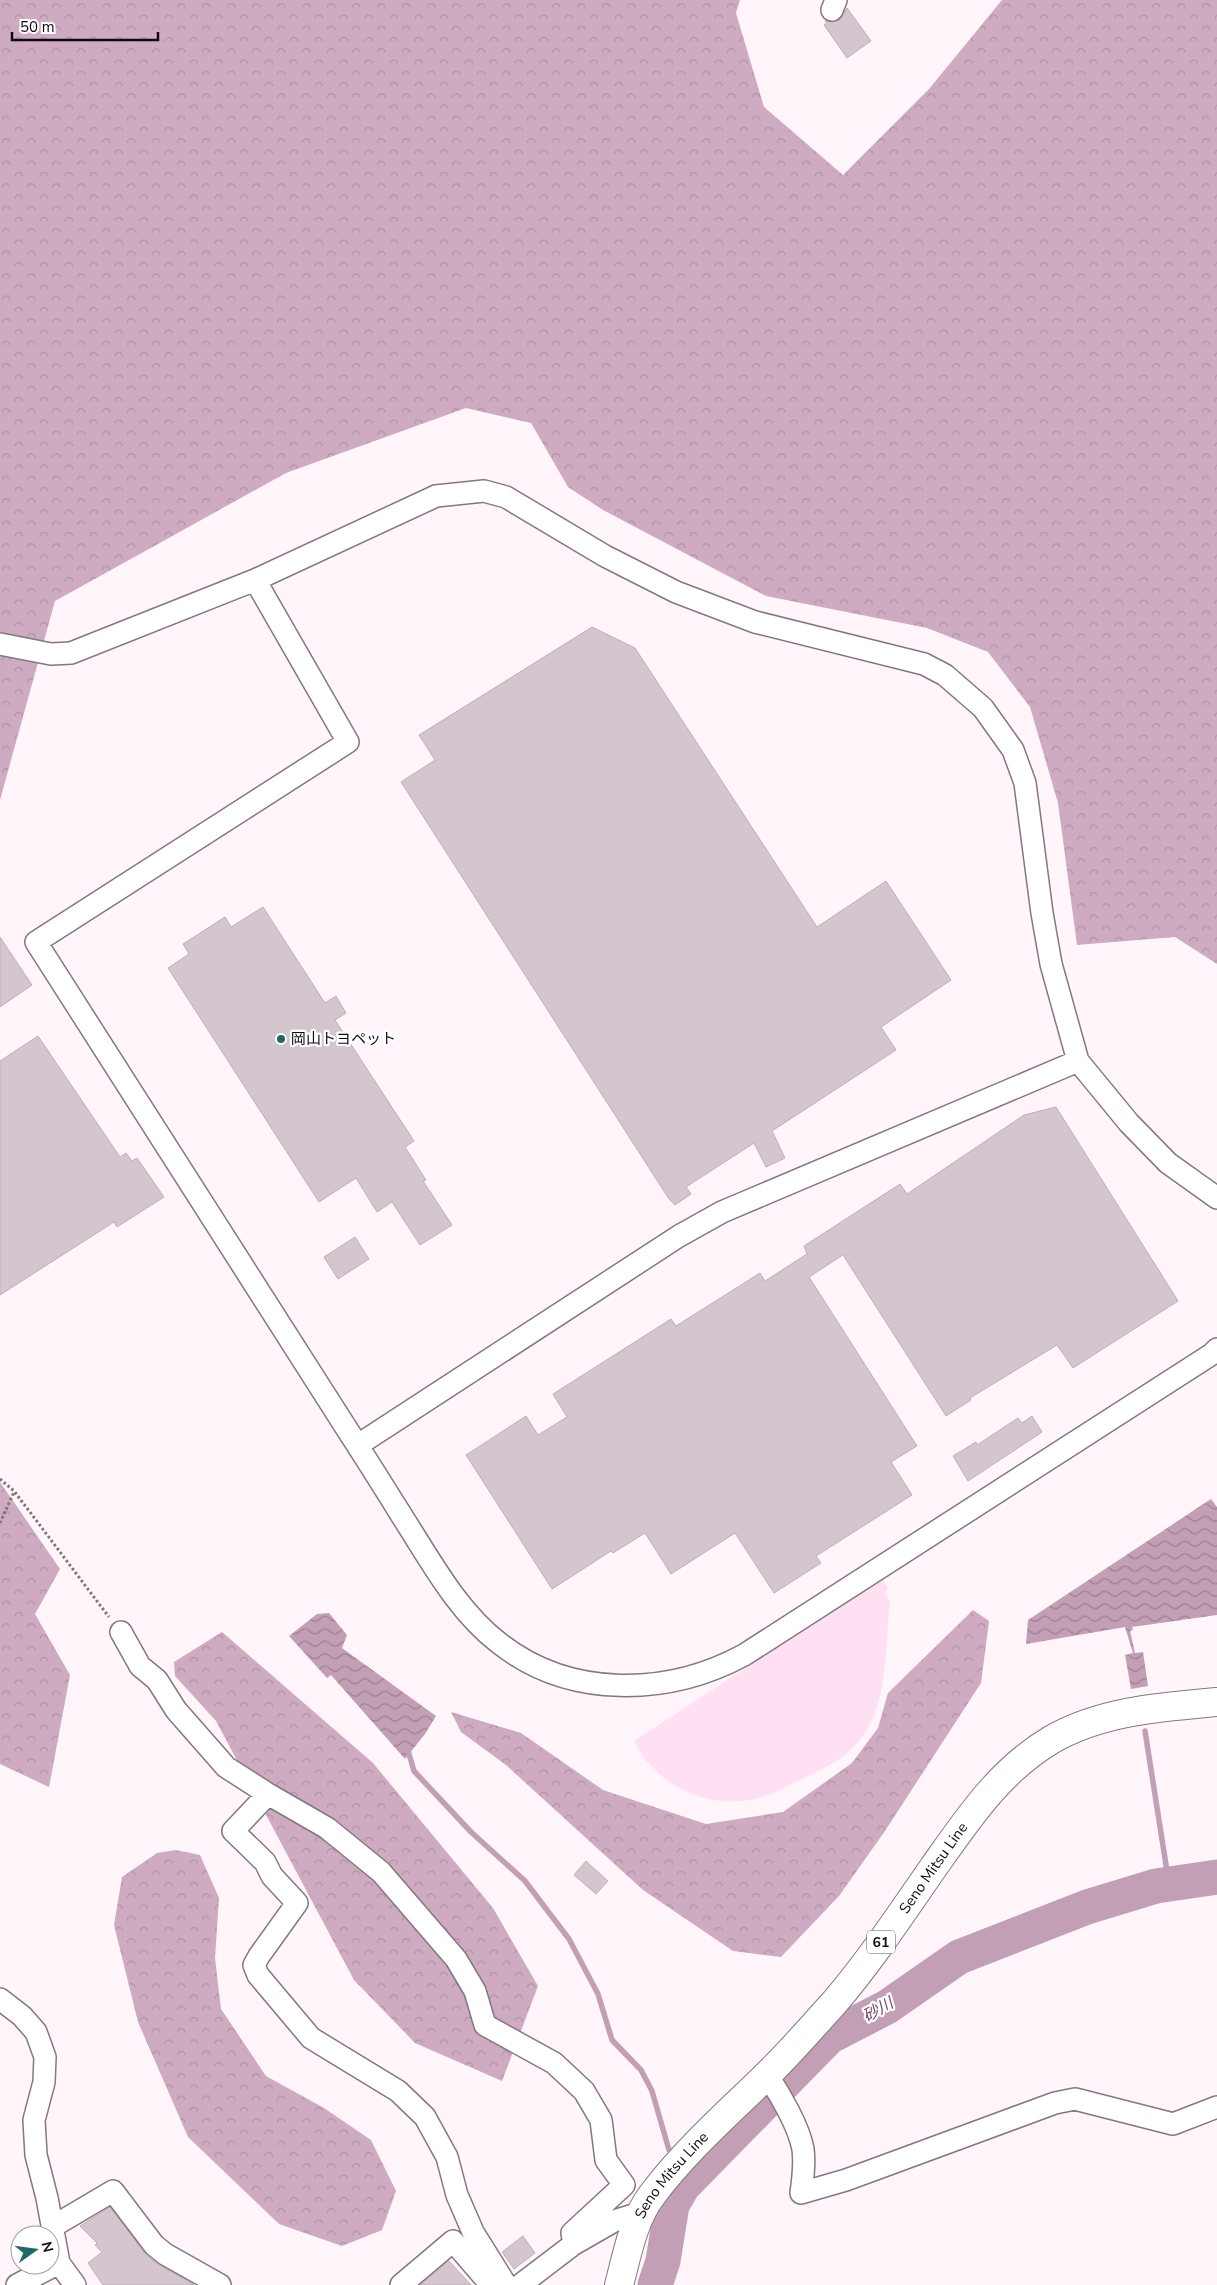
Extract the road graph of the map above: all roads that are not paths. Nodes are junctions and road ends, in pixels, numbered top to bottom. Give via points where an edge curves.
1 (255, 580) junction
2 (0, 644) edge
3 (1078, 1061) junction
4 (1217, 1198) edge
5 (1217, 1348) edge
6 (358, 1445) junction
7 (121, 1632) road end
8 (1217, 1702) edge
9 (268, 1794) junction
10 (0, 1999) edge
11 (774, 2086) junction
12 (1217, 2107) edge
13 (640, 2213) junction
14 (52, 2225) edge
15 (55, 2225) edge
16 (574, 2244) junction
17 (60, 2264) edge
18 (36, 2275) edge
19 (17, 2285) edge
20 (76, 2285) edge
21 (220, 2285) edge
22 (401, 2285) edge
23 (491, 2285) edge
24 (506, 2285) edge
25 (520, 2285) edge
26 (619, 2285) edge

1 - 2 street via 70,653 51,654
1 - 3 street via 436,496 484,491 506,497 605,556 676,592 755,622 918,662 945,675 983,708 1001,731 1013,750 1025,783 1043,922
1 - 6 street via 348,742 36,942
3 - 4 street via 1129,1123 1168,1163
3 - 6 street via 722,1212 679,1236
5 - 6 street via 744,1655 696,1676 646,1686 579,1680 536,1666 500,1644 480,1627 442,1580
7 - 9 street via 140,1666 158,1680 176,1710 226,1767
8 - 11 main road, Seno Mitsu Line / 61 via 1159,1707 1097,1720 1051,1740 1011,1769 979,1802
9 - 16 street via 327,1828 381,1872 456,1959 475,1991 485,2025 554,2063 584,2091 601,2120 606,2160 624,2186 572,2233
9 - 24 street via 233,1831 265,1862 272,1876 297,1903 254,1965 258,1975 311,2038 398,2091 425,2117 446,2157 457,2195 473,2232
10 - 14 street via 36,2032 45,2057 44,2082 34,2120 36,2154
11 - 12 street via 803,2148 801,2193 846,2180 1055,2103 1075,2099 1173,2124
11 - 13 main road, Seno Mitsu Line / 61 via 704,2135 652,2194
13 - 16 street via 614,2221
13 - 26 main road, Seno Mitsu Line / 61
15 - 21 street via 113,2191 154,2245
16 - 25 street
17 - 20 street
18 - 19 street
22 - 23 street via 453,2240

